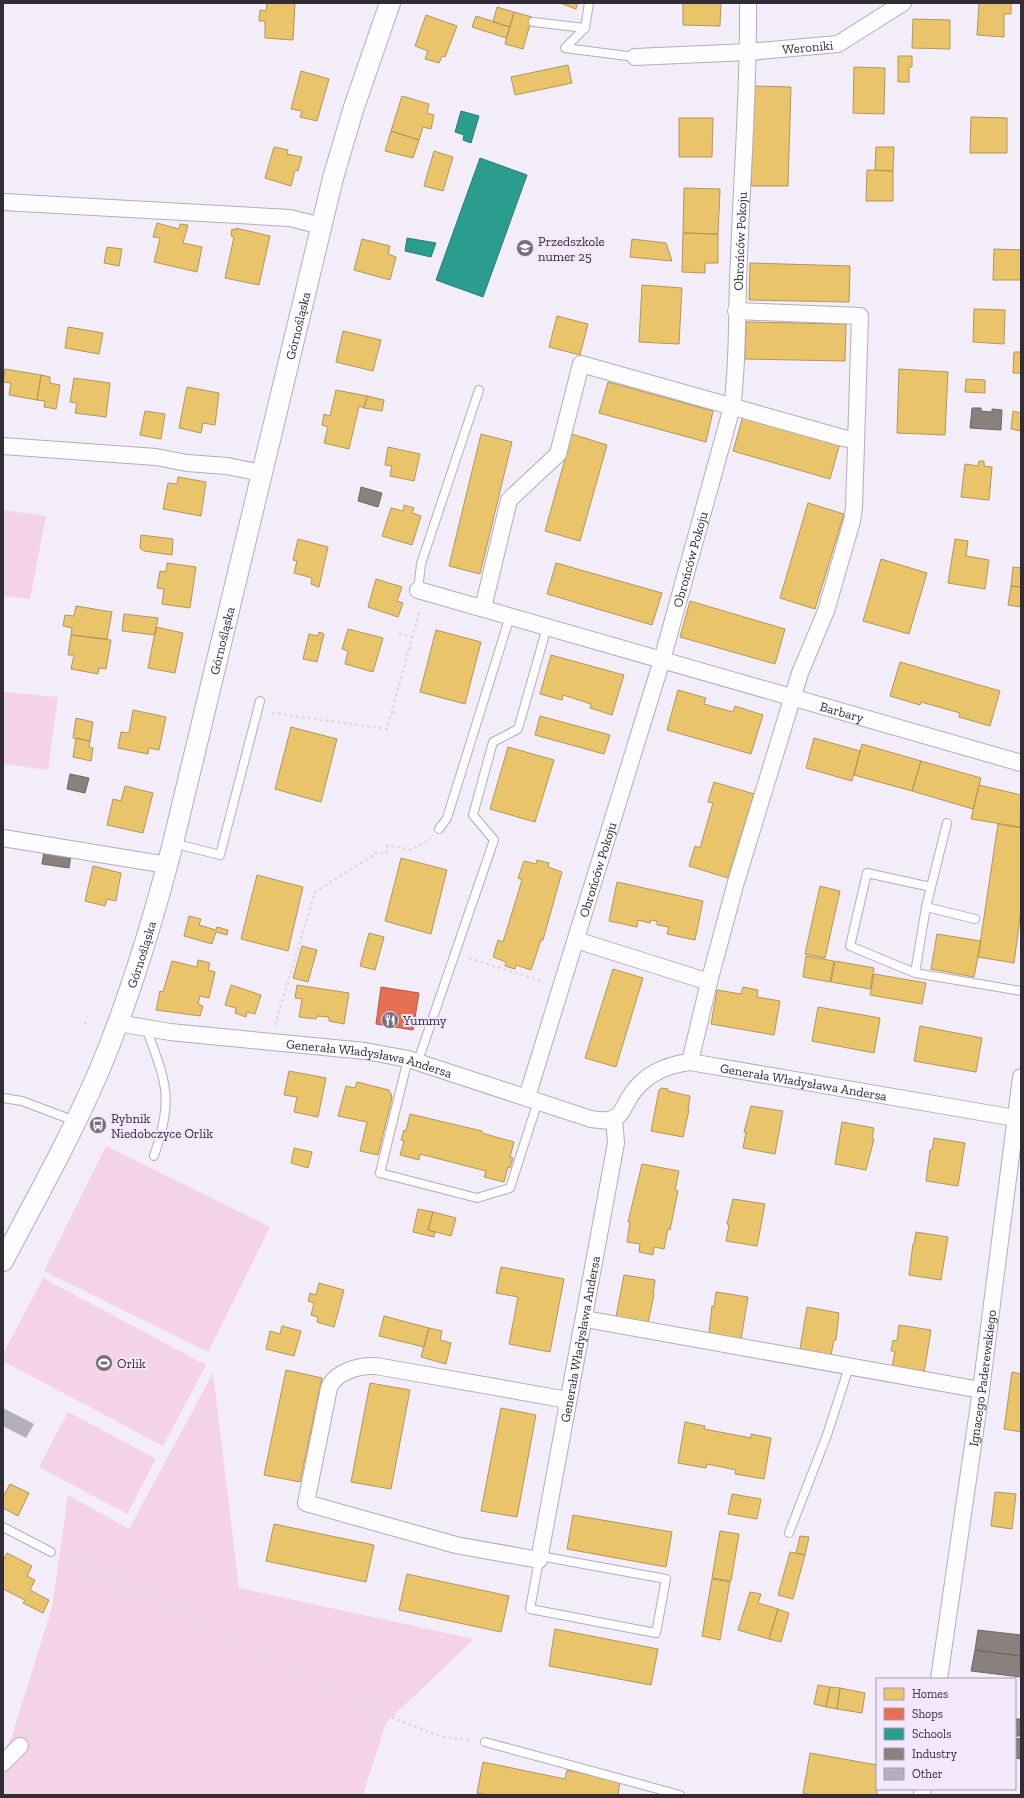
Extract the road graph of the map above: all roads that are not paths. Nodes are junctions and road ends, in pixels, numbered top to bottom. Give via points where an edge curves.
1 (390, 3) edge
2 (589, 3) edge
3 (748, 3) edge
4 (903, 3) edge
5 (533, 22) dead end
6 (585, 28) junction
7 (749, 52) junction
8 (635, 57) joint
9 (3, 202) edge
10 (321, 226) junction
11 (736, 311) junction
12 (479, 390) dead end
13 (732, 407) junction
14 (856, 440) junction
15 (3, 446) edge
16 (262, 473) junction
17 (421, 591) joint
18 (483, 608) junction
19 (510, 616) junction
20 (547, 627) junction
21 (662, 660) junction
22 (793, 698) junction
23 (260, 701) dead end
24 (1021, 763) edge
25 (947, 823) dead end
26 (439, 829) road end
27 (3, 838) edge
28 (173, 843) junction
29 (167, 865) junction
30 (931, 887) junction
31 (926, 907) junction
32 (975, 919) dead end
33 (576, 940) junction
34 (915, 973) junction
35 (709, 982) junction
36 (1021, 991) edge
37 (118, 1023) junction
38 (147, 1029) junction
39 (413, 1060) junction
40 (690, 1062) junction
41 (1021, 1077) edge
42 (3, 1098) edge
43 (532, 1099) junction
44 (614, 1118) junction
45 (1015, 1118) junction
46 (75, 1121) junction
47 (1017, 1140) edge
48 (154, 1156) dead end
49 (3, 1261) edge
50 (585, 1319) junction
51 (849, 1367) junction
52 (981, 1390) junction
53 (568, 1400) junction
54 (3, 1526) edge
55 (789, 1533) dead end
56 (51, 1552) road end
57 (539, 1558) junction
58 (939, 1678) edge
59 (485, 1742) road end
60 (20, 1746) dead end
61 (3, 1763) edge
62 (680, 1795) edge

1 - 10 street, Górnośląska via 354,107
2 - 6 lane
3 - 7 street, Obrońców Pokoju
4 - 7 street, Weroniki via 838,44
5 - 6 lane
6 - 8 lane via 564,48
7 - 8 street, Weroniki
7 - 11 street, Obrońców Pokoju
9 - 10 street via 290,218
10 - 16 street, Górnośląska
11 - 13 street, Obrońców Pokoju via 735,388
11 - 14 street via 860,316
12 - 17 lane via 421,564
13 - 14 street
13 - 18 street via 581,364 558,454 509,500
13 - 21 street, Obrońców Pokoju
14 - 22 street via 852,521 826,611 800,673
15 - 16 street via 156,457
16 - 28 street, Górnośląska
17 - 18 street, Barbary
18 - 19 street, Barbary
19 - 20 street, Barbary
19 - 26 lane via 447,818
20 - 21 street, Barbary
20 - 39 lane via 518,729 493,742 473,815 494,840 456,954
21 - 22 street, Barbary
21 - 33 street, Obrońców Pokoju
22 - 24 street, Barbary
22 - 35 street via 736,882
23 - 28 lane via 220,855
25 - 30 lane
27 - 29 street
28 - 29 street, Górnośląska
29 - 37 street, Górnośląska via 148,935
30 - 31 lane
30 - 34 lane via 867,873 850,946
31 - 32 lane
31 - 34 lane
33 - 35 street
33 - 43 street, Obrońców Pokoju
34 - 36 lane
35 - 40 street
37 - 38 street, Generała Władysława Andersa
37 - 46 street, Górnośląska
38 - 39 street, Generała Władysława Andersa via 365,1051
38 - 48 lane via 165,1091 164,1122
39 - 43 street, Generała Władysława Andersa
39 - 43 lane via 380,1173 477,1198 510,1188
40 - 44 street, Generała Władysława Andersa via 670,1064 644,1081
40 - 45 street, Generała Władysława Andersa
41 - 45 street, Ignacego Paderewskiego
42 - 46 lane via 22,1101
43 - 44 street, Generała Władysława Andersa via 591,1119
44 - 50 street, Generała Władysława Andersa via 616,1143
45 - 47 street, Ignacego Paderewskiego
46 - 49 street, Górnośląska
47 - 52 street, Ignacego Paderewskiego
50 - 51 street
50 - 53 street, Generała Władysława Andersa
51 - 52 street
51 - 55 lane via 827,1435
52 - 58 street, Ignacego Paderewskiego
53 - 57 street, Generała Władysława Andersa
53 - 57 street via 376,1366 361,1367 340,1375 331,1382 329,1388 306,1504 456,1545
54 - 56 lane
57 - 57 lane via 666,1579 656,1633 530,1609
59 - 62 lane
60 - 61 street

